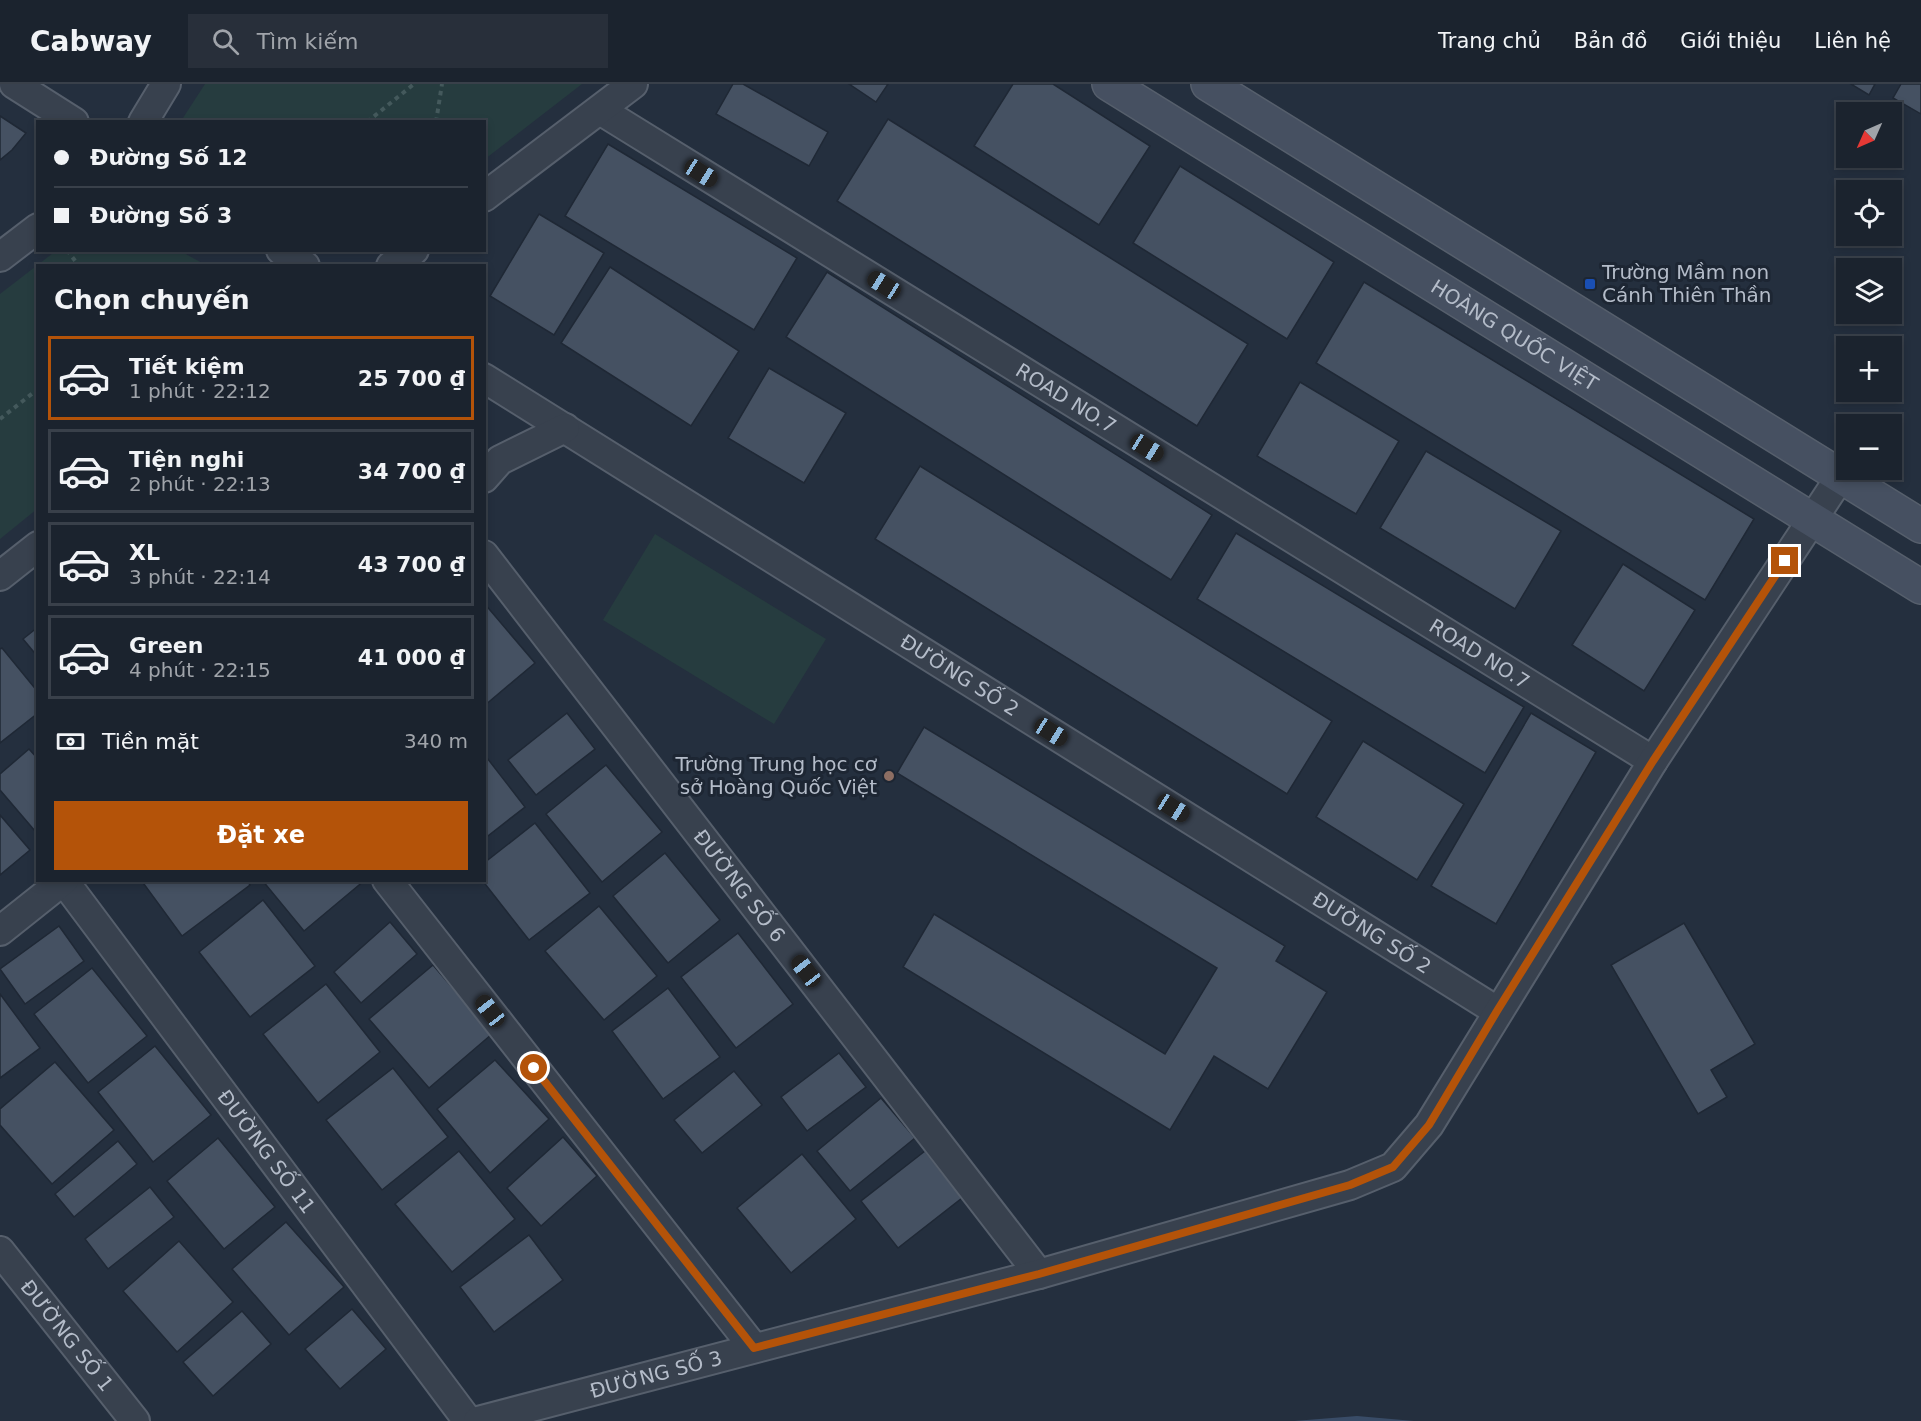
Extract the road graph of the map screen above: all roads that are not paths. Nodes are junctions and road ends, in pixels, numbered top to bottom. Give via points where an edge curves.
1 (14, 84) edge
2 (165, 84) edge
3 (633, 84) edge
4 (1109, 84) edge
5 (1208, 84) edge
6 (600, 110) junction
7 (71, 120) edge
8 (144, 120) edge
9 (486, 196) edge
10 (36, 230) edge
11 (411, 252) edge
12 (0, 257) edge
13 (394, 264) edge
14 (486, 379) edge
15 (565, 428) junction
16 (1836, 474) edge
17 (486, 476) edge
18 (1839, 480) edge
19 (1846, 480) edge
20 (1812, 521) junction
21 (1921, 526) edge
22 (36, 548) edge
23 (486, 558) edge
24 (0, 576) edge
25 (1921, 587) edge
26 (1653, 761) junction
27 (63, 882) edge
28 (65, 882) edge
29 (389, 882) edge
30 (0, 931) edge
31 (1497, 1011) junction
32 (0, 1251) edge
33 (1039, 1274) junction
34 (754, 1348) junction
35 (135, 1421) edge
36 (468, 1421) edge
37 (478, 1421) edge

1 - 7 street
2 - 8 street
3 - 6 street
4 - 20 main road, HOÀNG QUỐC VIỆT
5 - 16 main road
6 - 9 street
6 - 26 street, ROAD NO.7
10 - 12 street
11 - 13 street
14 - 15 street, ĐƯỜNG SỐ 2
15 - 17 street via 500,460
15 - 31 street, ĐƯỜNG SỐ 2
18 - 20 street, ĐƯỜNG SỐ 3
19 - 21 main road
20 - 25 main road, HOÀNG QUỐC VIỆT
20 - 26 street, ĐƯỜNG SỐ 3
22 - 24 street
23 - 33 street, ĐƯỜNG SỐ 6
26 - 31 street, ĐƯỜNG SỐ 3
27 - 30 street
28 - 36 street, ĐƯỜNG SỐ 11
29 - 34 street
31 - 33 street, ĐƯỜNG SỐ 3 via 1429,1125 1393,1167 1350,1185
32 - 35 street, ĐƯỜNG SỐ 1
33 - 34 street, ĐƯỜNG SỐ 3
34 - 37 street, ĐƯỜNG SỐ 3

